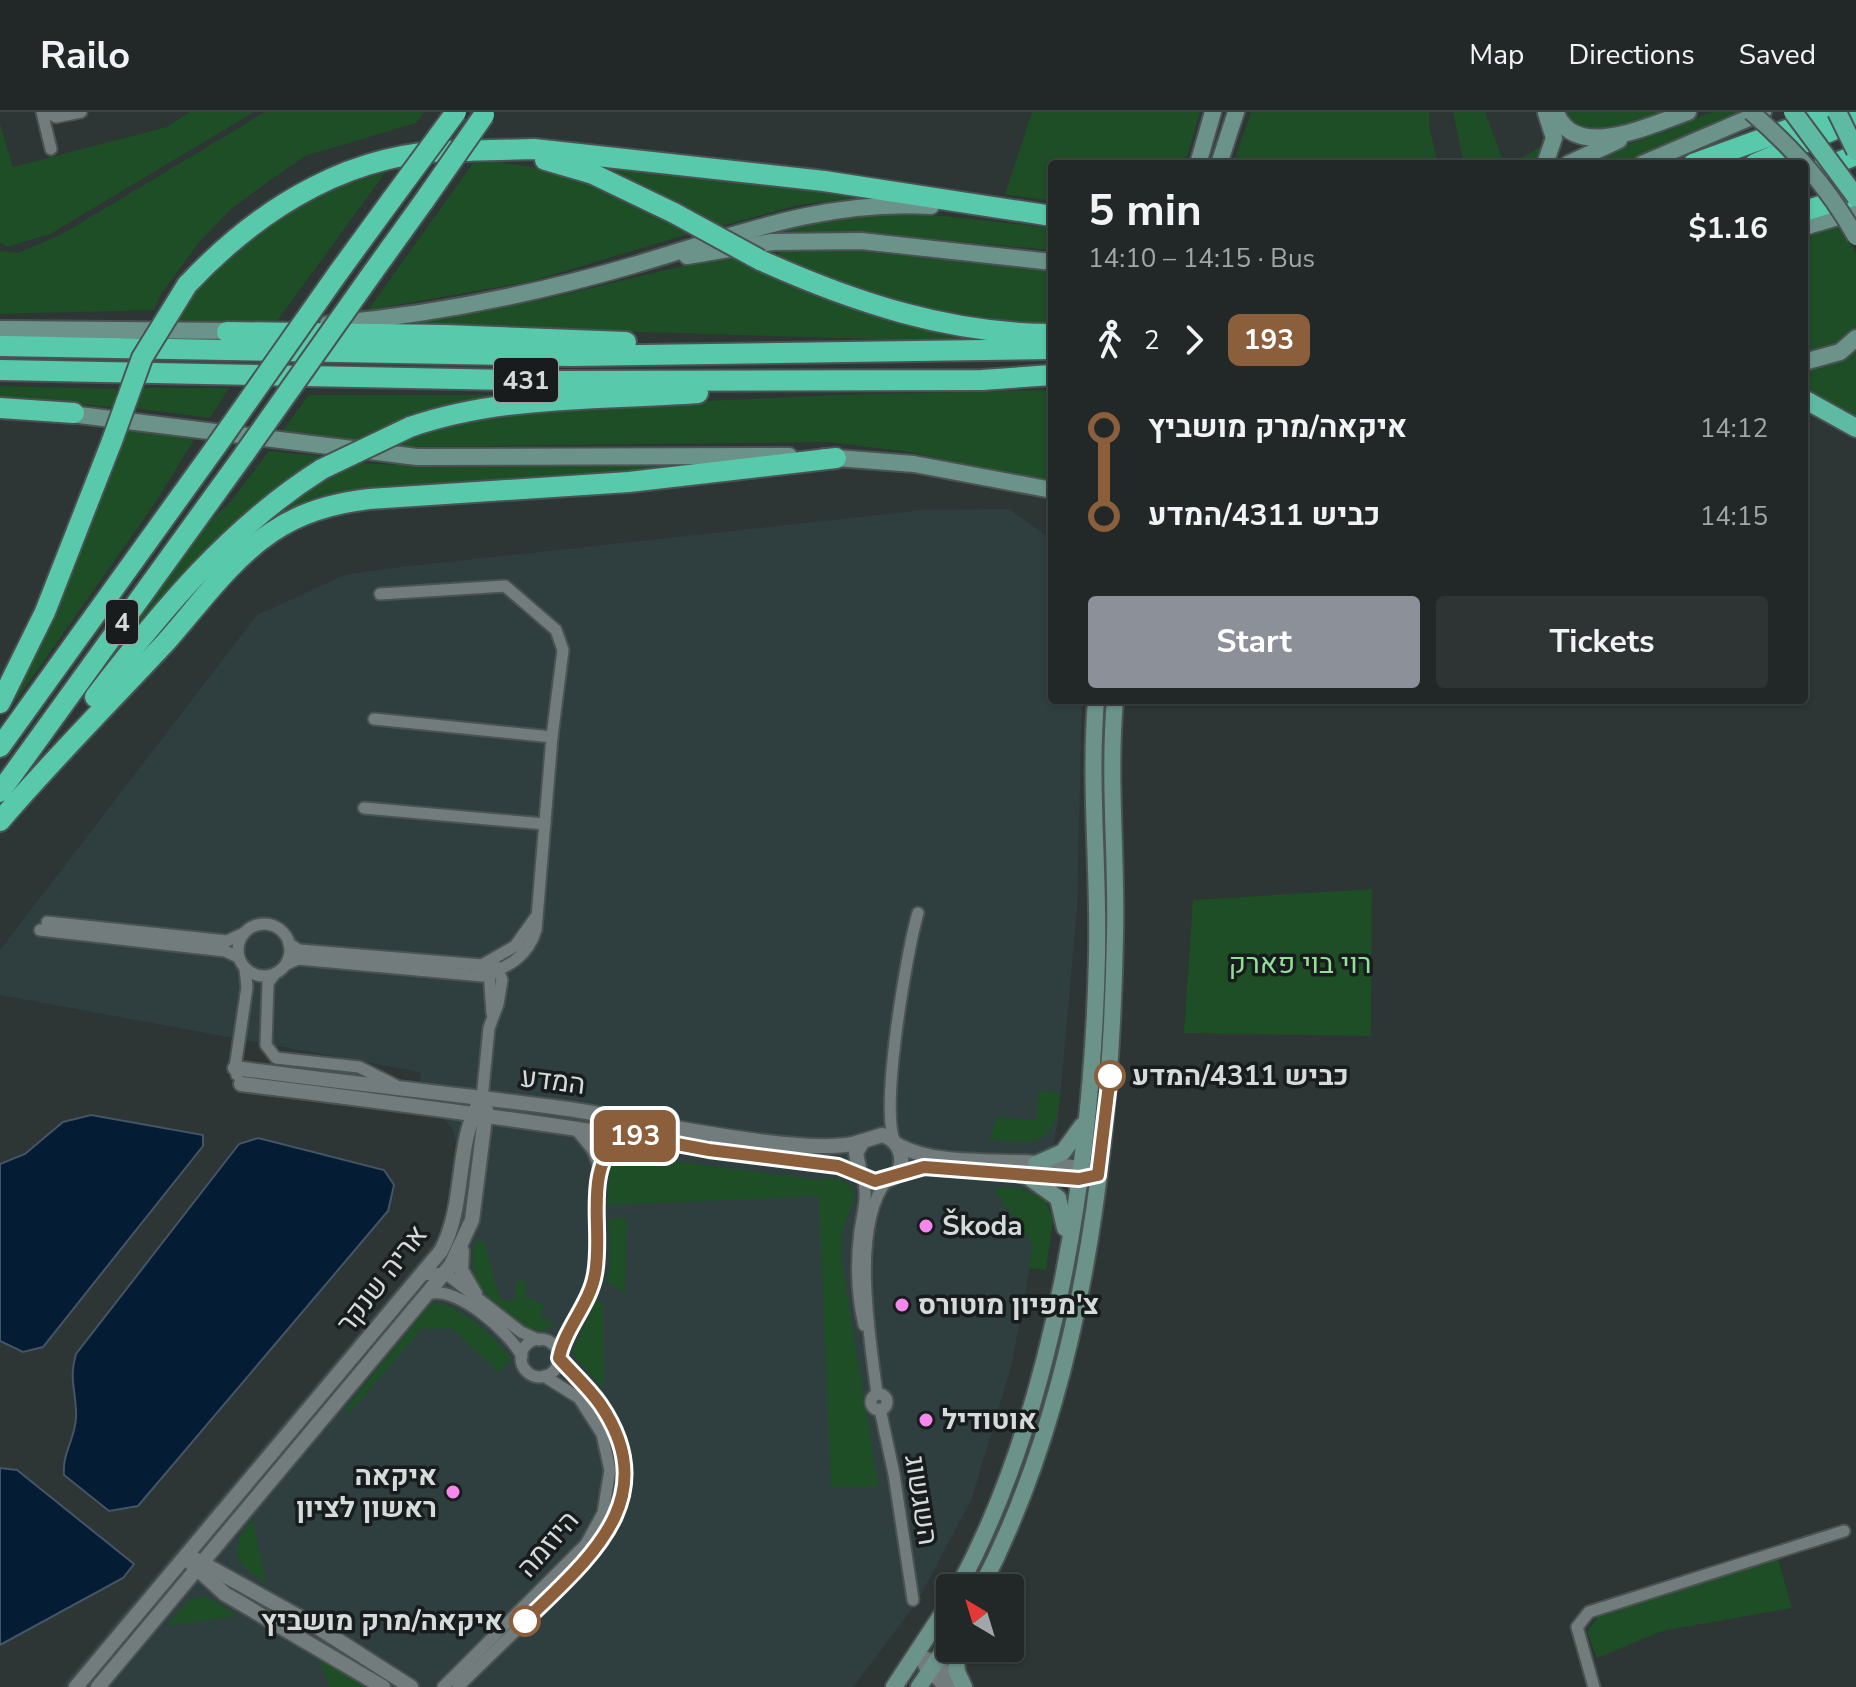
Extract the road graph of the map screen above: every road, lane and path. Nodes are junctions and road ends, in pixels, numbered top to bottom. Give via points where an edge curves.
1 (44, 112) edge
2 (81, 112) edge
3 (456, 112) edge
4 (1213, 112) edge
5 (1236, 112) edge
6 (1546, 112) edge
7 (1556, 112) edge
8 (1751, 112) edge
9 (1763, 112) edge
10 (1793, 112) edge
11 (1836, 112) edge
12 (1685, 113) edge
13 (485, 114) edge
14 (1856, 120) edge
15 (51, 149) dead end
16 (457, 151) junction
17 (1856, 153) edge
18 (1199, 160) edge
19 (1220, 160) edge
20 (1546, 160) edge
21 (1577, 160) edge
22 (1651, 160) edge
23 (1704, 160) edge
24 (1764, 160) edge
25 (1800, 160) edge
26 (1808, 167) edge
27 (1808, 174) edge
28 (1856, 196) edge
29 (1808, 210) edge
30 (1856, 212) edge
31 (1048, 215) edge
32 (1048, 216) edge
33 (1808, 226) edge
34 (1856, 237) edge
35 (1048, 262) edge
36 (634, 265) junction
37 (0, 329) edge
38 (227, 332) junction
39 (1048, 334) edge
40 (1856, 338) edge
41 (0, 346) edge
42 (1048, 349) edge
43 (790, 352) junction
44 (1808, 361) edge
45 (0, 370) edge
46 (1048, 375) edge
47 (944, 381) junction
48 (1808, 401) edge
49 (0, 410) edge
50 (74, 413) joint
51 (1856, 428) edge
52 (836, 458) junction
53 (1048, 491) edge
54 (380, 594) dead end
55 (0, 703) edge
56 (1096, 704) edge
57 (1115, 704) edge
58 (374, 719) dead end
59 (552, 737) junction
60 (0, 747) edge
61 (0, 792) edge
62 (364, 808) dead end
63 (0, 821) edge
64 (545, 824) junction
65 (918, 913) dead end
66 (538, 914) junction
67 (244, 933) junction
68 (289, 944) junction
69 (238, 957) junction
70 (491, 961) junction
71 (287, 964) junction
72 (245, 969) junction
73 (494, 972) junction
74 (274, 975) junction
75 (235, 1068) junction
76 (241, 1084) joint
77 (399, 1087) junction
78 (482, 1099) junction
79 (889, 1103) junction
80 (441, 1109) junction
81 (1086, 1113) junction
82 (471, 1114) junction
83 (487, 1117) junction
84 (507, 1119) junction
85 (574, 1127) junction
86 (623, 1134) junction
87 (868, 1138) junction
88 (896, 1142) junction
89 (483, 1148) junction
90 (466, 1150) junction
91 (599, 1167) junction
92 (1032, 1170) junction
93 (862, 1174) junction
94 (1079, 1174) junction
95 (1098, 1175) junction
96 (892, 1177) junction
97 (462, 1248) junction
98 (1067, 1248) junction
99 (445, 1273) junction
100 (422, 1275) junction
101 (428, 1294) junction
102 (475, 1294) junction
103 (575, 1319) junction
104 (541, 1340) junction
105 (522, 1356) junction
106 (559, 1357) junction
107 (873, 1361) junction
108 (544, 1376) junction
109 (1844, 1531) dead end
110 (222, 1539) junction
111 (187, 1556) junction
112 (199, 1567) junction
113 (965, 1574) edge
114 (987, 1574) edge
115 (242, 1585) junction
116 (225, 1594) junction
117 (173, 1599) junction
118 (913, 1600) dead end
119 (936, 1624) edge
120 (917, 1655) junction
121 (936, 1661) edge
122 (956, 1662) edge
123 (932, 1667) junction
124 (76, 1687) edge
125 (98, 1687) edge
126 (383, 1687) edge
127 (411, 1687) edge
128 (443, 1687) edge
129 (458, 1687) edge
130 (894, 1687) edge
131 (919, 1687) edge
132 (946, 1687) edge
133 (962, 1687) edge
134 (1594, 1687) edge

1 - 2 street via 56,117
1 - 15 street
3 - 60 highway, 4, bridge
4 - 18 main road
5 - 19 main road
6 - 20 main road via 1554,138
7 - 12 main road via 1572,134 1596,138
8 - 25 main road, bridge
9 - 22 main road
10 - 28 highway, bridge
11 - 17 highway, bridge
11 - 23 highway
12 - 21 main road
13 - 61 highway, 4, bridge
14 - 24 highway
16 - 31 highway via 534,149 824,181
16 - 39 highway, bridge via 493,152 593,174 760,260 912,316 979,330
16 - 55 highway, bridge via 378,163 302,191 253,223 187,285 142,358 45,612
17 - 27 highway
26 - 34 main road, bridge
28 - 29 highway
30 - 33 main road
32 - 36 main road via 906,204 835,209 766,223
35 - 36 main road via 806,240
36 - 38 main road via 405,316
37 - 38 main road
38 - 43 highway via 445,335
40 - 44 main road via 1840,352
41 - 43 highway, 431 via 571,356
42 - 43 highway, 431
45 - 47 highway, 431 via 559,381
46 - 47 highway, 431
47 - 63 highway, bridge via 516,403 410,427 322,469 272,502 203,567
48 - 51 highway
49 - 50 highway
50 - 52 main road via 417,457
52 - 53 main road via 914,464
52 - 63 highway via 629,482 358,501 300,516 238,560
54 - 59 street via 496,585 515,592 561,638
56 - 81 main road via 1097,965
57 - 95 main road via 1114,979
58 - 59 street
59 - 64 street
62 - 64 street
64 - 66 street
65 - 79 street
66 - 70 street via 515,946
66 - 73 street via 533,941 523,956
67 - 68 street via 267,924 282,931
67 - 69 street
67 - 69 street via 227,941 43,926
68 - 70 street via 299,950 482,965
68 - 71 street
69 - 72 street
70 - 73 street
71 - 73 street via 298,959
71 - 74 street
72 - 74 street via 256,976
72 - 75 street
73 - 78 street
74 - 77 street via 268,983 266,1045 276,1058 359,1067
75 - 76 street
75 - 77 street, המדע
76 - 80 street, המדע
77 - 78 street, המדע
78 - 82 street, אריה שנקר
78 - 83 street, אריה שנקר
78 - 87 street, המדע via 800,1145 841,1148
79 - 87 street
79 - 88 street
80 - 82 street, המדע
80 - 90 street via 462,1129
81 - 92 main road via 1068,1147
81 - 94 main road
82 - 83 street, המדע
82 - 90 street, אריה שנקר
83 - 84 street, המדע
83 - 89 street, אריה שנקר
84 - 85 street, המדע
84 - 89 street via 493,1128
85 - 86 street, המדע
85 - 91 street
86 - 91 street via 610,1145
86 - 93 street, המדע
87 - 88 street
87 - 93 street via 856,1153
88 - 92 street via 920,1154
88 - 96 street via 902,1163
89 - 97 street, אריה שנקר
90 - 100 street, אריה שנקר via 450,1235
91 - 103 street via 595,1275
92 - 94 street
92 - 96 street via 924,1167
92 - 98 main road via 1058,1198
93 - 96 street via 875,1181
93 - 107 street via 867,1198 858,1278
94 - 95 street
94 - 98 main road
95 - 114 main road via 1080,1286 1054,1394 1022,1497
96 - 107 street via 876,1197 868,1232
97 - 99 street, אריה שנקר
97 - 102 street via 461,1270
98 - 113 main road via 1041,1368 1014,1457
99 - 100 street
99 - 101 street, אריה שנקר
99 - 102 street
100 - 111 street, אריה שנקר
101 - 105 street via 444,1292 459,1298 514,1343
101 - 110 street, אריה שנקר
102 - 104 street via 521,1332
103 - 104 street
103 - 106 street
104 - 105 street via 529,1344
104 - 106 street via 554,1346
105 - 108 street via 527,1371
106 - 108 street via 554,1371
106 - 129 street, היוזמה via 612,1426 623,1473 617,1513 594,1553
107 - 118 street, השגשוג via 877,1394 871,1404 880,1409 894,1474
108 - 128 street, היוזמה via 579,1398 602,1434 610,1470 603,1513 586,1544
109 - 134 street via 1589,1612 1577,1627
110 - 112 street, אריה שנקר
110 - 115 street via 224,1563
111 - 112 street
111 - 124 street, אריה שנקר
112 - 115 street
112 - 116 street
112 - 117 street, אריה שנקר
115 - 127 street
116 - 117 street via 196,1587
116 - 126 street
117 - 125 street, אריה שנקר
119 - 120 main road
120 - 123 street
120 - 130 main road
121 - 123 main road
122 - 133 main road
123 - 131 main road
123 - 132 street
123 - 133 street

